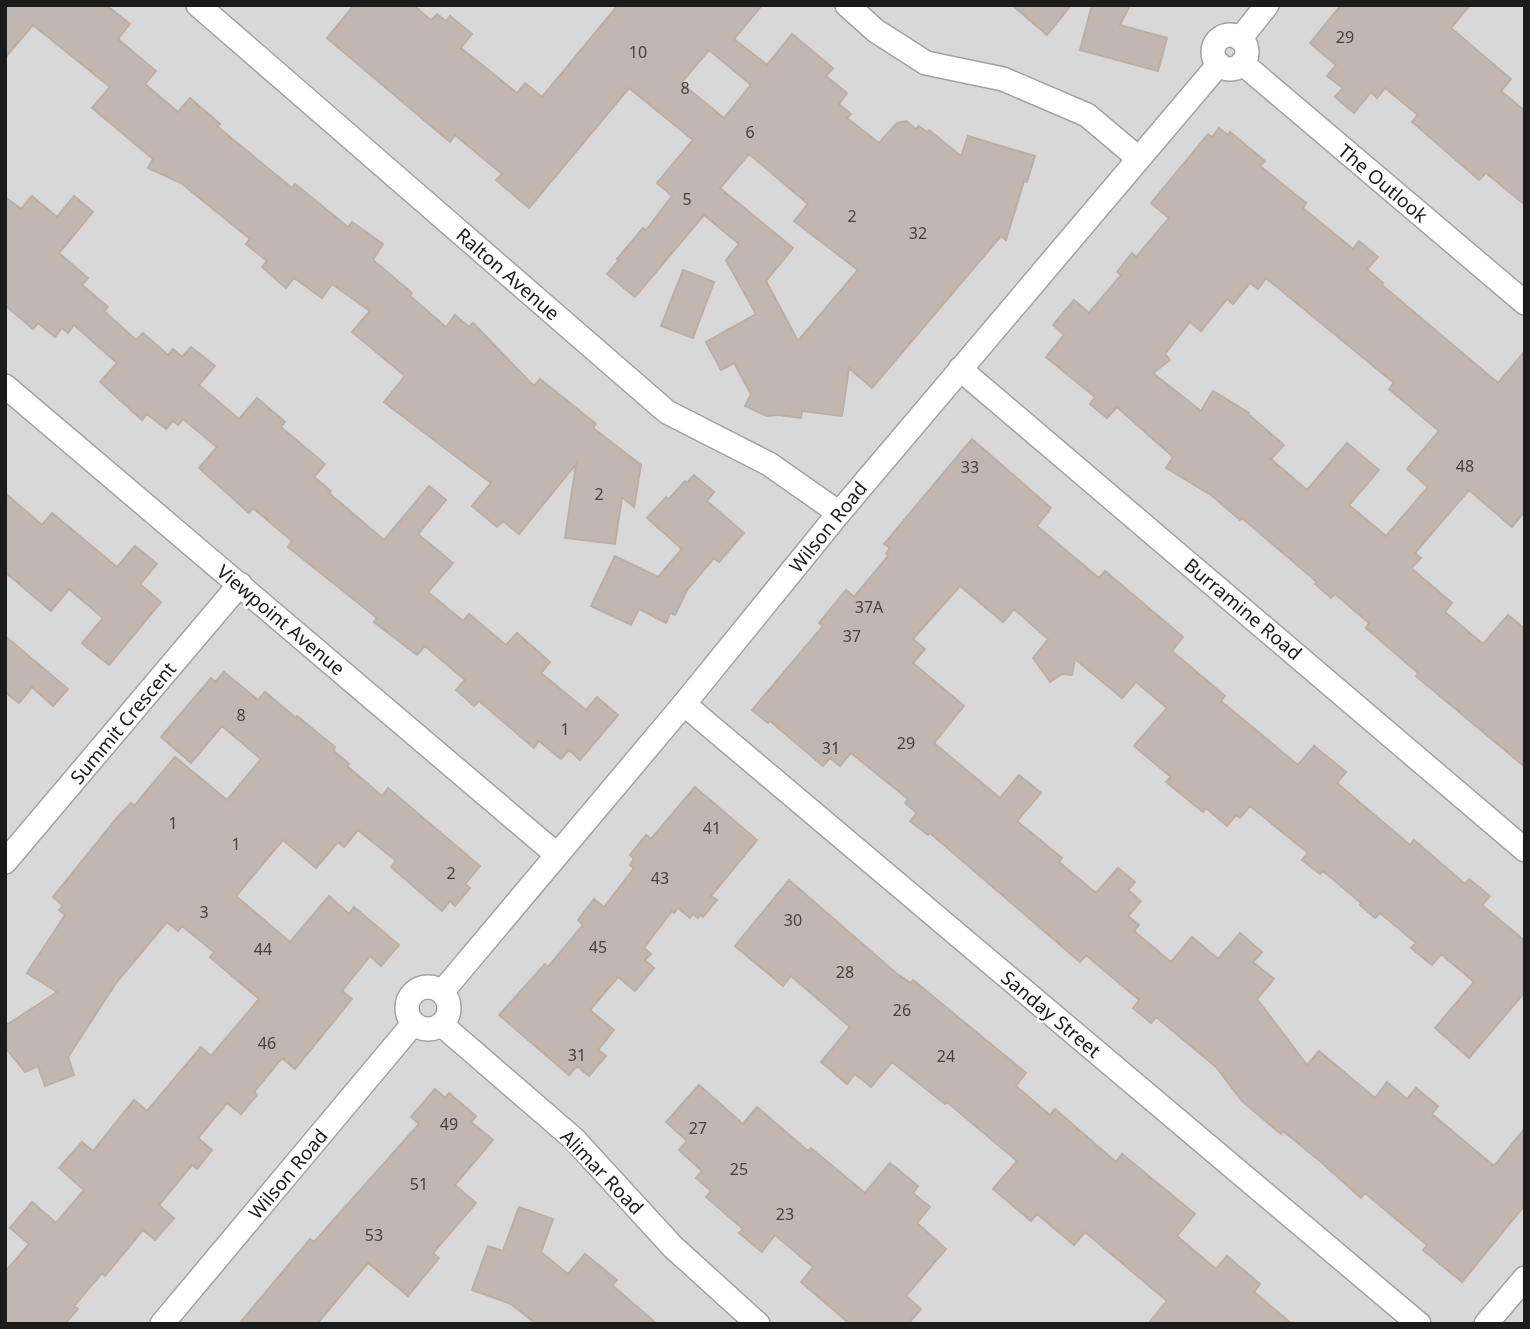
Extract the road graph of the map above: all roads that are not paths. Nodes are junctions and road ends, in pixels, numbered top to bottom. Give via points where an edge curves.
1 (198, 5) edge
2 (847, 5) edge
3 (1267, 5) edge
4 (1240, 38) junction
5 (1242, 63) junction
6 (1219, 64) junction
7 (1138, 158) junction
8 (1525, 303) edge
9 (960, 369) junction
10 (5, 386) edge
11 (839, 513) junction
12 (240, 584) junction
13 (684, 704) junction
14 (1525, 850) edge
15 (556, 854) junction
16 (5, 862) edge
17 (442, 992) junction
18 (413, 1024) junction
19 (442, 1025) junction
20 (1525, 1278) edge
21 (162, 1324) edge
22 (758, 1324) edge
23 (1419, 1324) edge
24 (1486, 1324) edge

1 - 11 street, Ralton Avenue via 667,412 769,464
2 - 7 street via 876,31 926,63 1003,79 1087,116
3 - 4 street
4 - 5 street via 1246,49
4 - 6 street via 1226,35 1215,43 1213,56
5 - 6 street via 1230,68
5 - 8 street, The Outlook
6 - 7 street, Wilson Road
7 - 9 street, Wilson Road
9 - 11 street, Wilson Road
9 - 14 street, Burramine Road
10 - 12 street, Viewpoint Avenue
11 - 13 street, Wilson Road
12 - 15 street, Viewpoint Avenue
12 - 16 street, Summit Crescent
13 - 15 street, Wilson Road
13 - 23 street, Sanday Street
15 - 17 street, Wilson Road
17 - 18 street via 429,987 415,992 407,1010
17 - 19 street via 449,1004
18 - 19 street via 428,1030
18 - 21 street, Wilson Road
19 - 22 street, Alimar Road via 574,1139 673,1247
20 - 24 street

